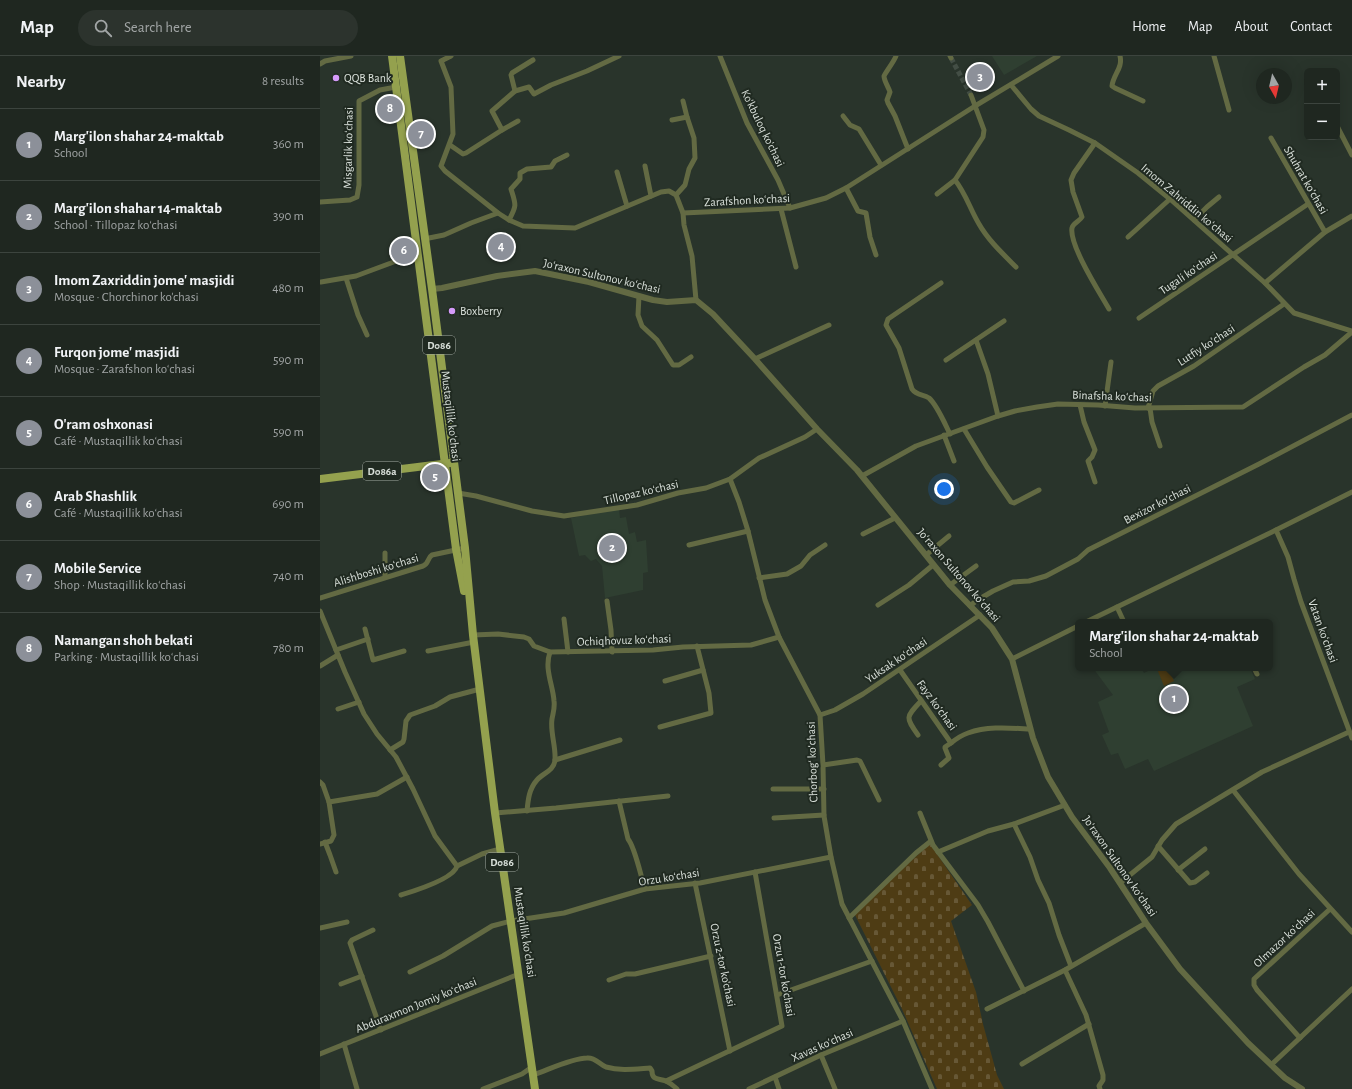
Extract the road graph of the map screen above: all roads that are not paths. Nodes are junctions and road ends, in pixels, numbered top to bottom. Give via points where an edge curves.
1 (351, 56) edge
2 (392, 56) edge
3 (400, 56) edge
4 (451, 56) edge
5 (620, 56) edge
6 (720, 56) edge
7 (896, 56) edge
8 (1058, 56) edge
9 (1120, 56) edge
10 (1214, 56) edge
11 (533, 60) dead end
12 (320, 64) edge
13 (1011, 85) junction
14 (396, 87) junction
15 (515, 91) junction
16 (971, 95) tunnel mouth
17 (1143, 101) dead end
18 (683, 102) dead end
19 (975, 106) junction
20 (1229, 110) dead end
21 (843, 116) dead end
22 (687, 117) junction
23 (672, 120) dead end
24 (518, 121) dead end
25 (502, 130) junction
26 (1340, 132) edge
27 (1271, 138) dead end
28 (1095, 143) junction
29 (450, 145) junction
30 (908, 149) junction
31 (1352, 155) edge
32 (567, 156) dead end
33 (881, 165) junction
34 (645, 166) dead end
35 (617, 172) dead end
36 (955, 180) junction
37 (846, 188) junction
38 (936, 194) dead end
39 (676, 195) junction
40 (651, 196) junction
41 (1219, 197) dead end
42 (1170, 199) junction
43 (320, 202) edge
44 (1308, 204) junction
45 (627, 206) junction
46 (790, 208) junction
47 (781, 209) junction
48 (498, 213) junction
49 (683, 213) junction
50 (1352, 216) edge
51 (509, 220) junction
52 (1194, 220) junction
53 (1325, 232) junction
54 (1128, 237) dead end
55 (424, 239) junction
56 (876, 255) dead end
57 (1233, 255) junction
58 (418, 256) junction
59 (796, 267) dead end
60 (1016, 267) dead end
61 (346, 278) junction
62 (320, 282) edge
63 (941, 283) dead end
64 (1265, 283) junction
65 (432, 289) junction
66 (639, 296) junction
67 (696, 300) junction
68 (1284, 304) junction
69 (1109, 309) dead end
70 (1139, 318) dead end
71 (1004, 321) dead end
72 (829, 325) dead end
73 (1352, 331) edge
74 (367, 335) dead end
75 (976, 340) junction
76 (690, 357) dead end
77 (755, 359) junction
78 (946, 360) dead end
79 (1111, 362) dead end
80 (1080, 405) junction
81 (1105, 406) junction
82 (1149, 408) junction
83 (1352, 415) edge
84 (998, 416) junction
85 (816, 429) junction
86 (964, 429) junction
87 (950, 434) junction
88 (944, 436) junction
89 (1160, 446) dead end
90 (954, 461) dead end
91 (454, 462) junction
92 (445, 463) junction
93 (862, 476) junction
94 (320, 479) edge
95 (730, 479) junction
96 (1095, 482) dead end
97 (1039, 490) dead end
98 (1352, 492) edge
99 (458, 493) junction
100 (895, 518) junction
101 (1276, 530) junction
102 (748, 531) junction
103 (863, 534) dead end
104 (949, 536) dead end
105 (689, 544) dead end
106 (825, 545) dead end
107 (465, 548) junction
108 (456, 549) junction
109 (385, 553) dead end
110 (926, 555) junction
111 (933, 566) junction
112 (976, 566) dead end
113 (385, 577) junction
114 (759, 578) junction
115 (950, 585) junction
116 (320, 598) edge
117 (607, 601) dead end
118 (878, 605) dead end
119 (970, 606) junction
120 (1117, 607) junction
121 (320, 611) edge
122 (980, 615) junction
123 (564, 619) dead end
124 (1092, 619) edge
125 (1123, 619) edge
126 (1075, 628) edge
127 (365, 629) dead end
128 (779, 637) junction
129 (473, 638) junction
130 (368, 639) junction
131 (697, 646) junction
132 (404, 651) dead end
133 (428, 651) dead end
134 (337, 652) junction
135 (550, 652) junction
136 (568, 652) junction
137 (612, 652) junction
138 (1012, 659) junction
139 (320, 666) edge
140 (703, 670) junction
141 (900, 670) junction
142 (1256, 671) edge
143 (1257, 674) dead end
144 (665, 681) dead end
145 (480, 689) junction
146 (921, 701) junction
147 (359, 702) junction
148 (338, 710) dead end
149 (820, 715) junction
150 (660, 727) dead end
151 (1030, 729) junction
152 (1349, 732) junction
153 (918, 735) dead end
154 (1352, 738) edge
155 (620, 740) dead end
156 (951, 742) junction
157 (390, 750) junction
158 (555, 760) junction
159 (823, 765) junction
160 (940, 765) dead end
161 (407, 778) junction
162 (320, 782) edge
163 (773, 789) dead end
164 (824, 789) junction
165 (1233, 790) junction
166 (668, 796) dead end
167 (879, 800) dead end
168 (620, 801) junction
169 (329, 802) junction
170 (1065, 805) junction
171 (527, 811) junction
172 (495, 813) junction
173 (920, 813) dead end
174 (824, 815) junction
175 (774, 818) dead end
176 (1014, 824) junction
177 (931, 841) junction
178 (322, 843) edge
179 (1158, 846) junction
180 (500, 849) junction
181 (1205, 849) dead end
182 (938, 852) junction
183 (831, 857) junction
184 (457, 866) junction
185 (1178, 870) junction
186 (336, 872) dead end
187 (755, 872) junction
188 (1207, 873) dead end
189 (695, 883) junction
190 (1120, 883) junction
191 (645, 889) junction
192 (401, 895) dead end
193 (1330, 909) junction
194 (849, 918) junction
195 (511, 921) junction
196 (347, 922) dead end
197 (1146, 922) junction
198 (320, 928) edge
199 (373, 930) dead end
200 (1352, 932) edge
201 (711, 956) junction
202 (872, 961) junction
203 (1071, 966) junction
204 (1065, 970) junction
205 (410, 972) dead end
206 (519, 974) junction
207 (362, 976) junction
208 (609, 980) dead end
209 (341, 984) dead end
210 (1352, 989) edge
211 (1024, 991) junction
212 (777, 995) junction
213 (987, 1009) dead end
214 (903, 1021) junction
215 (1089, 1024) junction
216 (381, 1030) junction
217 (1300, 1038) junction
218 (344, 1044) junction
219 (730, 1050) junction
220 (320, 1054) edge
221 (821, 1055) junction
222 (1022, 1064) dead end
223 (1271, 1065) junction
224 (533, 1071) junction
225 (775, 1077) junction
226 (666, 1081) junction
227 (1098, 1088) edge
228 (357, 1089) edge
229 (484, 1089) edge
230 (535, 1089) edge
231 (677, 1089) edge
232 (749, 1089) edge
233 (779, 1089) edge
234 (835, 1089) edge
235 (932, 1089) edge
236 (1302, 1089) edge

1 - 12 street
2 - 14 main road, Mustaqillik koʻchasi / D086
3 - 55 main road, Mustaqillik koʻchasi / D086
4 - 29 street via 441,61 452,87 453,134
5 - 15 street via 534,94 529,87
6 - 46 street, Ko'kbuloq ko'chasi via 747,123
7 - 30 street via 884,77 890,92 887,100
8 - 13 street, Zarafshon koʻchasi
9 - 17 street via 1121,65 1112,86
10 - 20 street
11 - 15 street via 512,73
13 - 19 street, Zarafshon koʻchasi
13 - 28 street, Imom Zahriddin koʻchasi via 1039,116
14 - 43 street, Misgarlik koʻchasi via 380,90 359,101 357,197 350,200
14 - 58 main road, Mustaqillik koʻchasi / D086
15 - 25 street via 492,111
16 - 19 street
18 - 22 street
19 - 30 street, Zarafshon koʻchasi
19 - 36 street via 984,133 980,144
21 - 33 street via 850,125 859,129
22 - 23 street
22 - 39 street via 694,138 695,158 685,185
24 - 25 street
25 - 29 street via 463,154
26 - 31 street
27 - 44 street, Shuhrat koʻchasi
28 - 42 street, Imom Zahriddin koʻchasi
28 - 69 street via 1072,176 1071,188 1082,217 1072,230 1080,258
29 - 48 street via 440,166
30 - 33 street, Zarafshon koʻchasi
32 - 51 street via 555,160 552,167 520,173 520,179 511,189 516,208
33 - 37 street, Zarafshon koʻchasi
34 - 40 street
35 - 45 street
36 - 38 street
36 - 60 street via 968,199 979,225
37 - 46 street, Zarafshon koʻchasi via 826,198
37 - 56 street via 858,211 866,213
39 - 40 street via 670,191
39 - 49 street
40 - 45 street
41 - 52 street
42 - 52 street, Imom Zahriddin koʻchasi
42 - 54 street
44 - 53 street, Shuhrat koʻchasi
44 - 57 street, Tugali koʻchasi
45 - 51 street via 575,228 523,226
46 - 47 street, Zarafshon koʻchasi
47 - 49 street, Zarafshon koʻchasi
47 - 59 street
48 - 51 street
48 - 55 street via 444,236
49 - 67 street via 692,256
50 - 53 street
52 - 57 street, Imom Zahriddin koʻchasi
53 - 64 street
55 - 65 main road, Mustaqillik koʻchasi / D086
57 - 64 street, Imom Zahriddin koʻchasi
57 - 70 street, Tugali koʻchasi
58 - 61 street
58 - 92 main road, Mustaqillik koʻchasi / D086
61 - 62 street
61 - 74 street
63 - 87 street via 888,319 886,325 899,348 912,390 931,402
64 - 68 street, Imom Zahriddin koʻchasi
65 - 66 street, Joʻraxon Sultonov koʻchasi via 534,271 589,282
65 - 91 main road, Mustaqillik koʻchasi / D086
66 - 67 street, Joʻraxon Sultonov koʻchasi via 667,302
66 - 76 street via 638,315 642,326 657,340 673,365 679,365
67 - 77 street, Joʻraxon Sultonov koʻchasi via 713,314
68 - 73 street, Imom Zahriddin koʻchasi via 1294,313
68 - 82 street, Lutfiy koʻchasi via 1194,366 1158,386 1153,391
71 - 75 street
72 - 77 street
73 - 82 street, Binafsha koʻchasi via 1325,355 1244,407
75 - 78 street
75 - 84 street via 988,374
77 - 85 street, Joʻraxon Sultonov koʻchasi
79 - 81 street
80 - 81 street, Binafsha koʻchasi
80 - 84 street, Binafsha koʻchasi via 1058,404
80 - 96 street via 1095,450 1088,461
81 - 82 street, Binafsha koʻchasi
82 - 89 street
83 - 119 street, Bexizor koʻchasi via 1088,550 1078,559 1050,574 1033,580 1013,582
84 - 86 street, Binafsha koʻchasi
85 - 93 street, Joʻraxon Sultonov koʻchasi
85 - 95 street, Tillopaz koʻchasi via 804,438 759,458
86 - 87 street, Binafsha koʻchasi
86 - 97 street via 1011,502 1014,503
87 - 88 street, Binafsha koʻchasi
88 - 90 street
88 - 93 street, Binafsha koʻchasi via 916,446
91 - 92 main road, D086a
91 - 99 main road, Mustaqillik koʻchasi / D086
92 - 94 main road, D086a
92 - 108 main road, Mustaqillik koʻchasi / D086
93 - 100 street, Joʻraxon Sultonov koʻchasi
95 - 99 street, Tillopaz koʻchasi via 706,488 637,505 564,516
95 - 102 street, Chorbogʻ koʻchasi
98 - 101 street
99 - 107 main road, Mustaqillik koʻchasi / D086
100 - 103 street
100 - 110 street, Joʻraxon Sultonov koʻchasi
101 - 120 street
101 - 152 street, Vatan koʻchasi via 1288,557 1301,602
102 - 105 street
102 - 114 street, Chorbogʻ koʻchasi
104 - 110 street
106 - 114 street via 810,555 801,566 787,574
107 - 108 street, Alishboshi koʻchasi
107 - 129 main road, Mustaqillik koʻchasi / D086
108 - 113 street, Alishboshi koʻchasi via 431,556 425,566
108 - 129 main road, Mustaqillik koʻchasi / D086
109 - 113 street
110 - 111 street, Joʻraxon Sultonov koʻchasi
111 - 115 street, Joʻraxon Sultonov koʻchasi
111 - 118 street
112 - 115 street
113 - 116 street, Alishboshi koʻchasi
114 - 128 street, Chorbogʻ koʻchasi
115 - 119 street, Joʻraxon Sultonov koʻchasi
117 - 137 street
119 - 122 street, Joʻraxon Sultonov koʻchasi
120 - 124 street
120 - 125 street
121 - 134 street
122 - 138 street, Joʻraxon Sultonov koʻchasi via 992,628
122 - 141 street, Yuksak koʻchasi
123 - 136 street
126 - 138 street
127 - 130 street
128 - 131 street, Ochiqhovuz koʻchasi via 751,645
128 - 149 street, Chorbogʻ koʻchasi
129 - 133 street, Ochiqhovuz koʻchasi
129 - 135 street, Ochiqhovuz koʻchasi via 498,634 524,637 534,646
129 - 145 main road, Mustaqillik koʻchasi / D086
130 - 132 street via 373,660
130 - 134 street
131 - 137 street, Ochiqhovuz koʻchasi
131 - 140 street
134 - 139 street
134 - 147 street
135 - 136 street, Ochiqhovuz koʻchasi
135 - 158 street via 547,664 554,699 552,720
136 - 137 street, Ochiqhovuz koʻchasi
138 - 151 street, Joʻraxon Sultonov koʻchasi
140 - 144 street
140 - 150 street via 711,713
141 - 146 street, Fayz koʻchasi
141 - 149 street, Yuksak koʻchasi via 835,710
142 - 143 street
145 - 157 street via 450,698 410,715 406,721 403,742
145 - 172 main road, Mustaqillik koʻchasi / D086
146 - 153 street via 909,717 909,722
146 - 156 street, Fayz koʻchasi
147 - 148 street
147 - 157 street via 364,714
149 - 159 street, Chorbogʻ koʻchasi
151 - 156 street, Fayz koʻchasi via 996,728 966,734
151 - 170 street, Joʻraxon Sultonov koʻchasi via 1048,777
152 - 154 street, Vatan koʻchasi
152 - 165 street via 1262,772
155 - 158 street
156 - 160 street via 945,746 949,758
157 - 161 street
158 - 171 street via 548,772 536,780 528,794
159 - 164 street, Chorbogʻ koʻchasi
159 - 167 street via 860,761
161 - 169 street via 377,794
161 - 184 street via 435,836
162 - 169 street
163 - 164 street
164 - 174 street, Chorbogʻ koʻchasi
165 - 179 street via 1176,824
165 - 193 street, Olmazor koʻchasi
166 - 168 street
168 - 171 street
168 - 191 street via 628,838
169 - 178 street via 334,835 331,841
170 - 176 street
170 - 190 street, Joʻraxon Sultonov koʻchasi
171 - 172 street
172 - 180 main road, Mustaqillik koʻchasi / D086
173 - 177 street
174 - 175 street
174 - 183 street, Chorbogʻ koʻchasi
176 - 182 street via 988,831
176 - 203 street via 1049,903
177 - 182 street
177 - 194 street
178 - 186 street via 330,854
179 - 185 street
179 - 190 street via 1152,857
180 - 184 street
180 - 195 main road, Mustaqillik koʻchasi / D086
181 - 185 street
182 - 211 street via 978,905
183 - 187 street, Orzu koʻchasi
183 - 194 street, Chorbogʻ koʻchasi via 842,904
184 - 192 street via 451,874
185 - 188 street via 1191,883
187 - 189 street, Orzu koʻchasi
187 - 212 street, Orzu 1-tor ko'chasi
189 - 191 street, Orzu koʻchasi
189 - 201 street, Orzu 2-tor ko'chasi
190 - 197 street, Joʻraxon Sultonov koʻchasi
191 - 195 street, Orzu koʻchasi via 564,912
193 - 200 street, Olmazor koʻchasi
193 - 217 street, Olmazor koʻchasi via 1254,979 1257,990
194 - 202 street, Chorbogʻ koʻchasi
195 - 205 street, Orzu koʻchasi via 492,926 443,956
195 - 206 main road, Mustaqillik koʻchasi / D086
196 - 198 street
197 - 203 street
197 - 223 street, Joʻraxon Sultonov koʻchasi via 1180,969
199 - 207 street via 350,943
201 - 208 street
201 - 219 street, Orzu 2-tor ko'chasi
202 - 212 street
202 - 214 street, Chorbogʻ koʻchasi
203 - 204 street
204 - 211 street
204 - 215 street
206 - 216 street, Abduraxmon Jomiy koʻchasi
206 - 224 main road, Mustaqillik koʻchasi / D086
207 - 209 street
207 - 216 street
210 - 217 street
211 - 213 street
212 - 219 street, Orzu 1-tor ko'chasi via 782,1026
214 - 221 street, Xavas koʻchasi
214 - 235 street, Chorbogʻ koʻchasi
215 - 222 street
215 - 227 street via 1103,1075
216 - 218 street, Abduraxmon Jomiy koʻchasi
217 - 223 street
218 - 220 street, Abduraxmon Jomiy koʻchasi
218 - 228 street
219 - 226 street, Orzu 1-tor ko'chasi
221 - 225 street, Xavas koʻchasi
221 - 234 street
223 - 236 street, Joʻraxon Sultonov koʻchasi
224 - 226 street via 587,1058 594,1059 605,1067 650,1068 654,1078
224 - 229 street
224 - 230 main road, Mustaqillik koʻchasi / D086
225 - 232 street, Xavas koʻchasi
225 - 233 street
226 - 231 street

